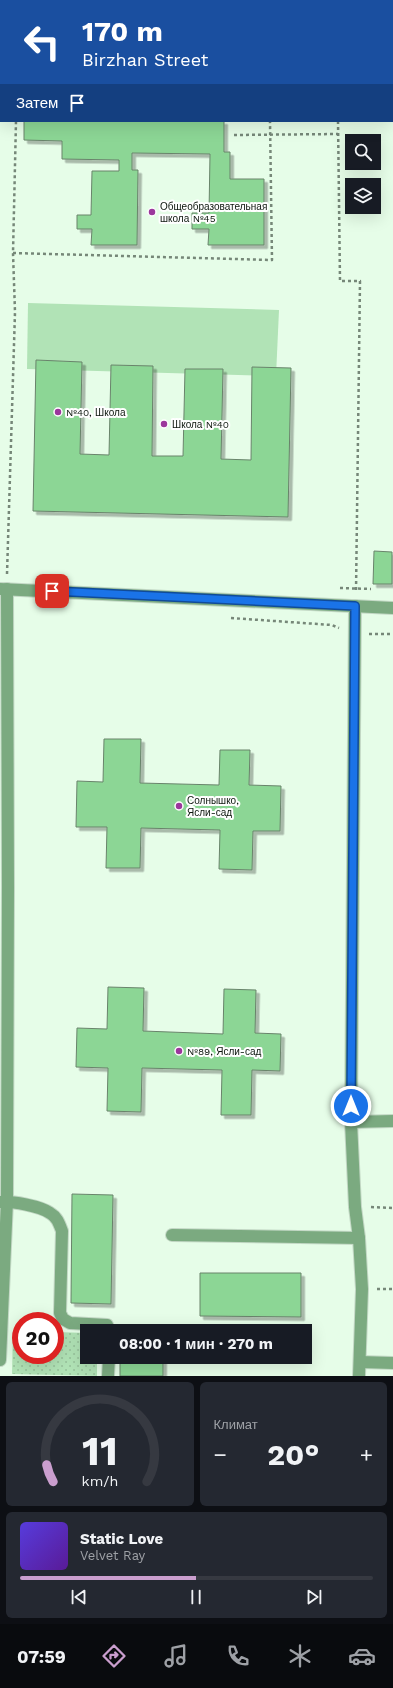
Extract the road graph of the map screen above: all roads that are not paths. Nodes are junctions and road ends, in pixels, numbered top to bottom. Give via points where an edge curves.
1 (4, 589) edge
2 (355, 606) junction
3 (393, 608) edge
4 (4, 766) edge
5 (4, 887) edge
6 (393, 1121) edge
7 (351, 1122) junction
8 (4, 1202) edge
9 (172, 1235) dead end
10 (359, 1238) junction
11 (88, 1324) edge
12 (0, 1360) edge
13 (360, 1362) junction
14 (393, 1363) edge
15 (108, 1364) edge
16 (108, 1376) edge
17 (359, 1376) edge

1 - 2 street
1 - 4 street
2 - 3 street
2 - 7 street
4 - 5 street
5 - 8 street
6 - 7 street
7 - 10 street
8 - 11 street via 40,1208 59,1221 62,1231 60,1313 63,1319 70,1323
8 - 12 street
9 - 10 street
10 - 13 street via 362,1289
13 - 14 street
13 - 17 street
15 - 16 street

